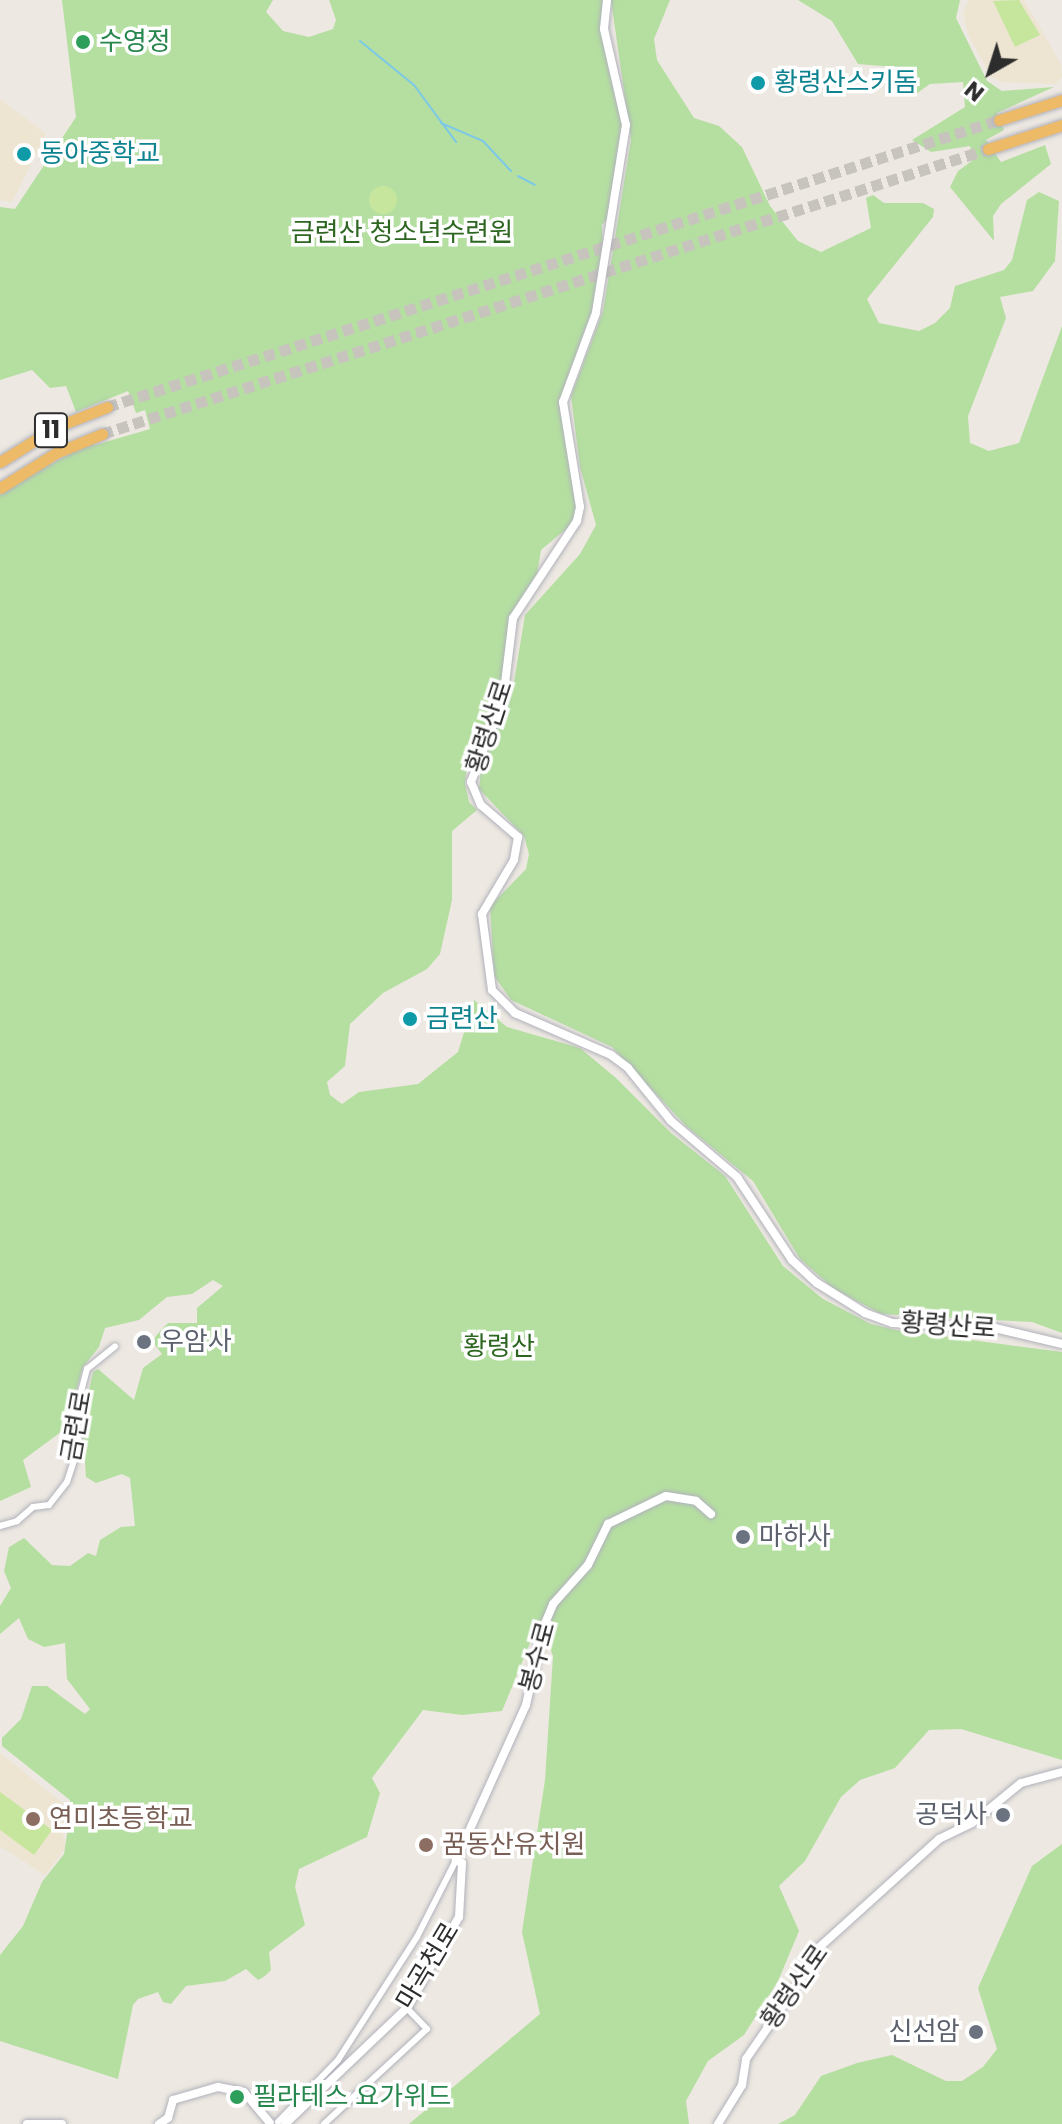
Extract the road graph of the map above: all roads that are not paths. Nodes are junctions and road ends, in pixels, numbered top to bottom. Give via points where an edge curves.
1 (607, 0) edge
2 (1062, 100) edge
3 (999, 120) tunnel mouth
4 (1062, 125) edge
5 (988, 149) tunnel mouth
6 (107, 407) tunnel mouth
7 (102, 434) tunnel mouth
8 (0, 462) edge
9 (0, 488) edge
10 (1062, 1344) edge
11 (115, 1346) dead end
12 (711, 1514) dead end
13 (0, 1526) edge
14 (1062, 1772) edge
15 (456, 1860) junction
16 (407, 2008) junction
17 (276, 2123) edge
18 (27, 2124) edge
19 (62, 2124) edge
20 (159, 2124) edge
21 (324, 2124) edge
22 (718, 2124) edge

1 - 10 street, 황령산로 via 604,29 626,125 596,313 563,402 580,507 577,521 513,618 503,699 471,782 481,805 518,837 514,860 485,900 482,914 492,990 515,1013 611,1055 628,1068 671,1121 737,1177 792,1260 865,1313 892,1323 995,1328
2 - 3 highway
4 - 5 highway
6 - 8 highway, 11 via 56,427
7 - 9 highway, 11 via 56,453
11 - 13 street, 금련로 via 87,1369 75,1415 79,1444 67,1482 49,1505 33,1507 17,1521
12 - 15 street, 봉수로 via 696,1501 666,1496 608,1524 588,1565 553,1604 526,1705
14 - 22 street, 황령산로 via 1021,1783 972,1823 930,1846 813,1953 746,2059 742,2085
15 - 16 street, 마곡천로 via 462,1863 459,1917
15 - 17 street via 417,1937 338,2060
16 - 17 street, 마곡천로
16 - 21 street via 427,2029
17 - 20 street via 244,2092 218,2087 173,2100 168,2118
18 - 19 street

